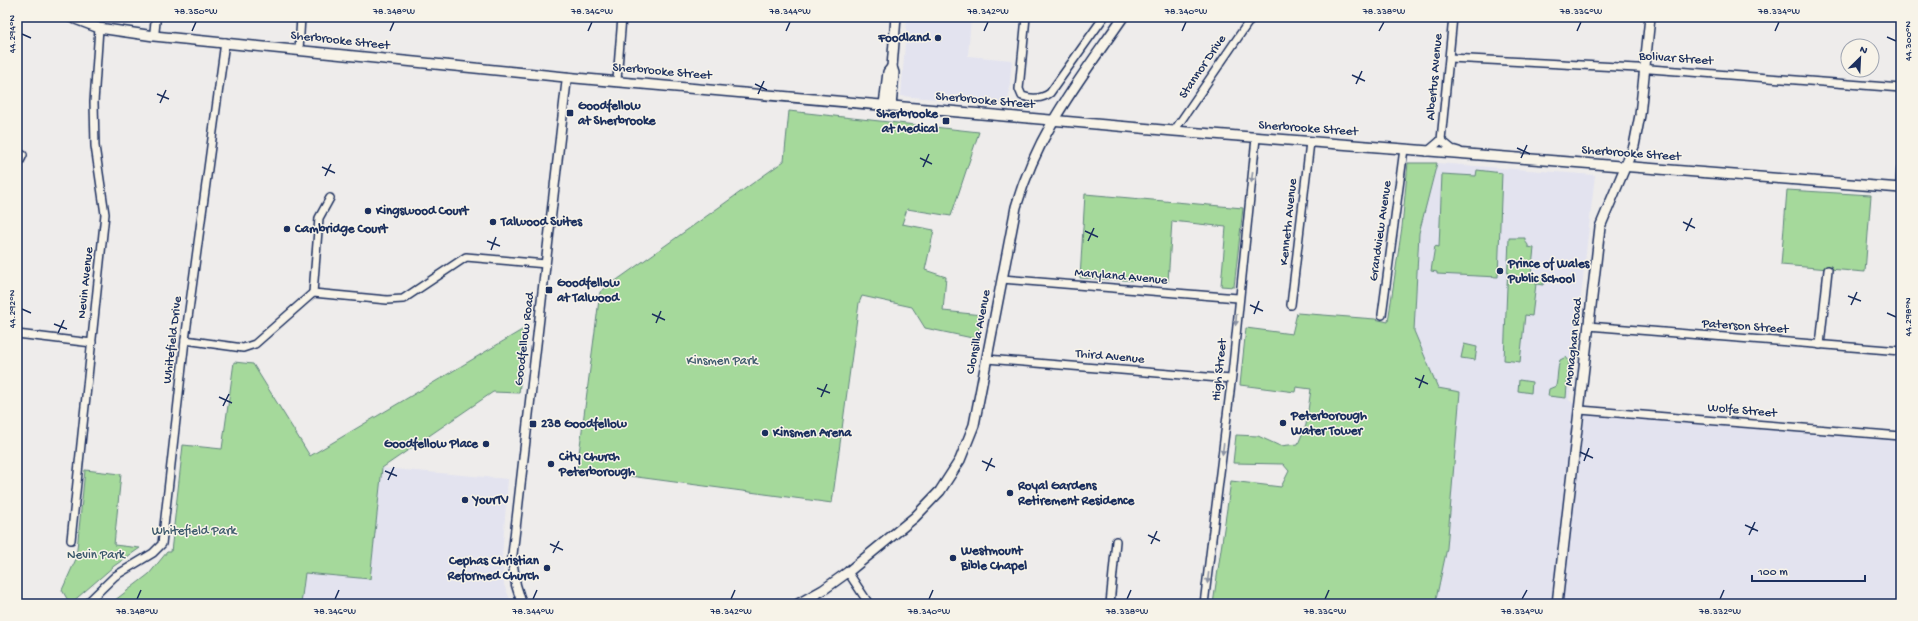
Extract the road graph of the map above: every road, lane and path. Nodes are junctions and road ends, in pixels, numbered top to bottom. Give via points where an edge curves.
1 (70, 17) edge
2 (156, 17) edge
3 (301, 17) edge
4 (622, 17) edge
5 (896, 17) edge
6 (1026, 17) edge
7 (1104, 17) edge
8 (1123, 17) edge
9 (1252, 17) edge
10 (1453, 17) edge
11 (1650, 17) edge
12 (99, 28) junction
13 (154, 36) junction
14 (225, 42) junction
15 (299, 50) junction
16 (1450, 58) junction
17 (1645, 69) junction
18 (567, 77) junction
19 (617, 80) junction
20 (1901, 88) edge
21 (887, 105) junction
22 (1052, 120) junction
23 (1174, 131) junction
24 (1256, 138) junction
25 (1441, 140) junction
26 (1310, 142) junction
27 (1404, 149) junction
28 (1427, 152) junction
29 (1465, 154) junction
30 (23, 155) dead end
31 (17, 167) edge
32 (1625, 167) junction
33 (1901, 168) edge
34 (1901, 188) edge
35 (330, 198) dead end
36 (546, 264) junction
37 (1828, 270) dead end
38 (1002, 279) junction
39 (313, 293) junction
40 (1238, 298) junction
41 (1292, 305) dead end
42 (1382, 315) dead end
43 (1588, 326) junction
44 (17, 334) edge
45 (185, 340) junction
46 (92, 344) junction
47 (1820, 345) junction
48 (1901, 351) edge
49 (987, 359) junction
50 (1231, 379) junction
51 (1580, 410) junction
52 (1901, 436) edge
53 (71, 540) dead end
54 (1116, 541) dead end
55 (848, 572) junction
56 (86, 604) edge
57 (522, 604) edge
58 (798, 604) edge
59 (869, 604) edge
60 (1110, 604) edge
61 (1204, 604) edge
62 (1557, 604) edge

1 - 12 main road, Sherbrooke Street
2 - 13 street
3 - 15 street
4 - 19 street
5 - 21 main road via 892,67 888,72
6 - 7 street via 1019,89 1022,96 1032,98 1050,94
8 - 22 main road, Clonsilla Avenue
9 - 23 street, Stannor Drive
10 - 16 street, Albertus Avenue
11 - 17 main road, Monaghan Road
12 - 13 main road, Sherbrooke Street
12 - 46 street, Nevin Avenue via 94,102 95,146 105,214
13 - 14 main road, Sherbrooke Street
14 - 15 main road, Sherbrooke Street
14 - 45 street, Whitefield Drive
15 - 18 main road, Sherbrooke Street
16 - 17 street, Bolivar Street
16 - 25 street, Albertus Avenue
17 - 20 street, Bolivar Street
17 - 32 main road, Monaghan Road via 1634,146
18 - 19 main road, Sherbrooke Street
18 - 36 street, Goodfellow Road
19 - 21 main road, Sherbrooke Street
21 - 22 main road, Sherbrooke Street
22 - 23 main road, Sherbrooke Street
22 - 38 main road, Clonsilla Avenue via 1025,176 1016,207
23 - 24 main road, Sherbrooke Street
24 - 26 main road, Sherbrooke Street
24 -> 40 street, High Street
25 - 28 street, Albertus Avenue
25 - 29 street, Albertus Avenue via 1452,149
26 - 27 main road, Sherbrooke Street
26 - 41 street, Kenneth Avenue
27 - 28 main road, Sherbrooke Street
27 - 42 street, Grandview Avenue
28 - 29 main road, Sherbrooke Street
29 - 32 main road, Sherbrooke Street
30 - 31 street
32 - 34 main road, Sherbrooke Street
32 - 43 main road, Monaghan Road via 1600,227
33 - 34 street
35 - 39 street via 319,218
36 - 39 street via 466,257 403,299 387,300
36 - 57 street, Goodfellow Road via 512,559
37 - 47 street
38 - 40 street, Maryland Avenue
38 - 49 main road, Clonsilla Avenue
39 - 45 street via 255,344 243,348
40 -> 50 street, High Street
43 - 47 street, Paterson Street
43 - 51 main road, Monaghan Road
44 - 46 street
45 - 56 street, Whitefield Drive via 162,544 153,553 115,576
46 - 53 street, Nevin Avenue
47 - 48 street, Paterson Street
49 - 50 street, Third Avenue
49 - 55 main road, Clonsilla Avenue via 974,425 960,460 950,476 915,518
50 -> 61 street, High Street
51 - 52 street, Wolfe Street
51 - 62 main road, Monaghan Road
54 - 60 street
55 - 58 main road, Clonsilla Avenue
55 - 59 street

